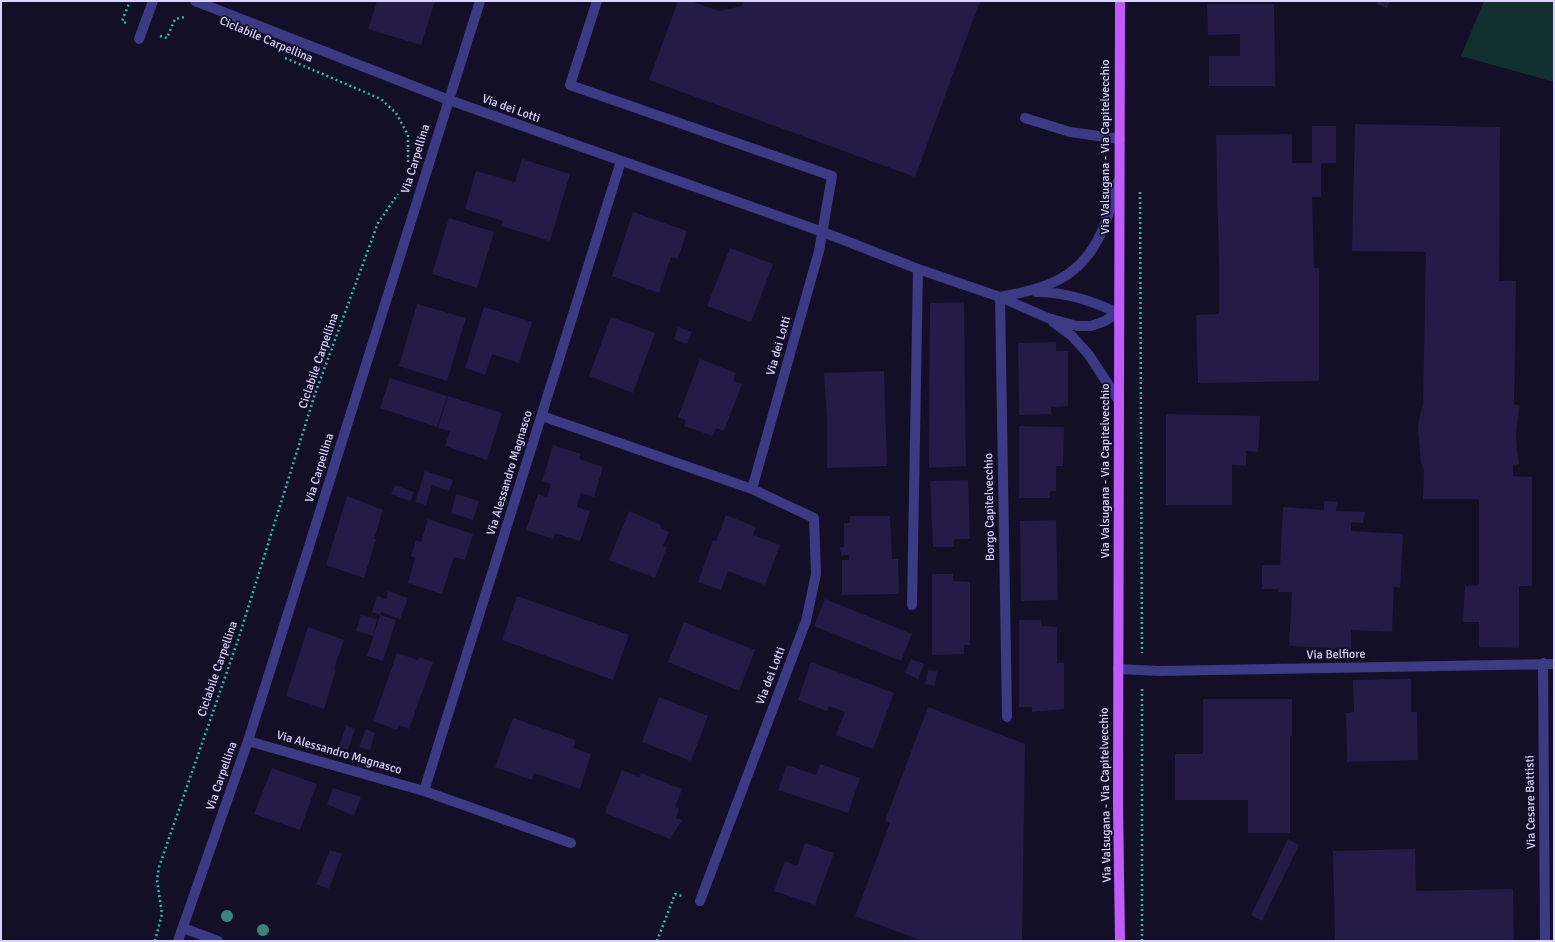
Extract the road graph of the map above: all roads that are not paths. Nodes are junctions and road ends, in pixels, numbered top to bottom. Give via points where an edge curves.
1 (153, 1) edge
2 (195, 1) edge
3 (480, 1) edge
4 (597, 1) edge
5 (1120, 1) edge
6 (141, 34) road end
7 (449, 100) junction
8 (1025, 118) dead end
9 (1120, 139) junction
10 (621, 162) junction
11 (1120, 178) junction
12 (823, 232) junction
13 (918, 269) junction
14 (1030, 292) junction
15 (1000, 297) junction
16 (1118, 314) junction
17 (1048, 318) junction
18 (1119, 401) junction
19 (542, 416) junction
20 (752, 490) junction
21 (912, 605) dead end
22 (1543, 663) junction
23 (1554, 664) edge
24 (1118, 669) junction
25 (1007, 717) dead end
26 (248, 741) junction
27 (424, 791) junction
28 (571, 843) dead end
29 (700, 901) road end
30 (183, 928) junction
31 (178, 941) edge
32 (218, 941) edge
33 (1120, 941) edge
34 (1545, 941) edge

1 - 6 street
2 - 7 street, Via dei Lotti
3 - 7 street, Via Carpellina
4 - 12 street via 570,85 832,176
5 - 9 main road, Via Valsugana - Via Capitelvecchio
7 - 10 street, Via dei Lotti
7 - 26 street, Via Carpellina
8 - 9 street via 1070,132
9 - 11 main road, Via Valsugana - Via Capitelvecchio
10 - 12 street, Via dei Lotti
10 - 19 street, Via Alessandro Magnasco
11 - 14 street, Via dei Lotti via 1095,247 1079,267 1060,280
11 - 16 main road, Via Valsugana - Via Capitelvecchio
12 - 13 street, Via dei Lotti
12 - 20 street, Via dei Lotti via 820,251
13 - 15 street, Via dei Lotti
13 - 21 street
14 - 15 street, Via dei Lotti
14 - 16 street, Via dei Lotti via 1067,294
15 - 17 street
15 - 25 street, Borgo Capitelvecchio
16 - 17 street via 1091,326 1077,326
16 - 18 main road, Via Valsugana - Via Capitelvecchio
17 - 18 street via 1072,336 1089,355
18 - 24 main road, Via Valsugana - Via Capitelvecchio
19 - 20 street, Via dei Lotti
19 - 27 street, Via Alessandro Magnasco
20 - 29 street, Via dei Lotti via 814,518 816,574 806,621
22 - 23 street, Via Belfiore
22 - 24 street, Via Belfiore via 1167,671
22 - 34 street, Via Cesare Battisti
24 - 33 main road, Via Valsugana - Via Capitelvecchio
26 - 27 street, Via Alessandro Magnasco
26 - 30 street, Via Carpellina
27 - 28 street, Via Alessandro Magnasco
30 - 31 street, Via Carpellina
30 - 32 street

